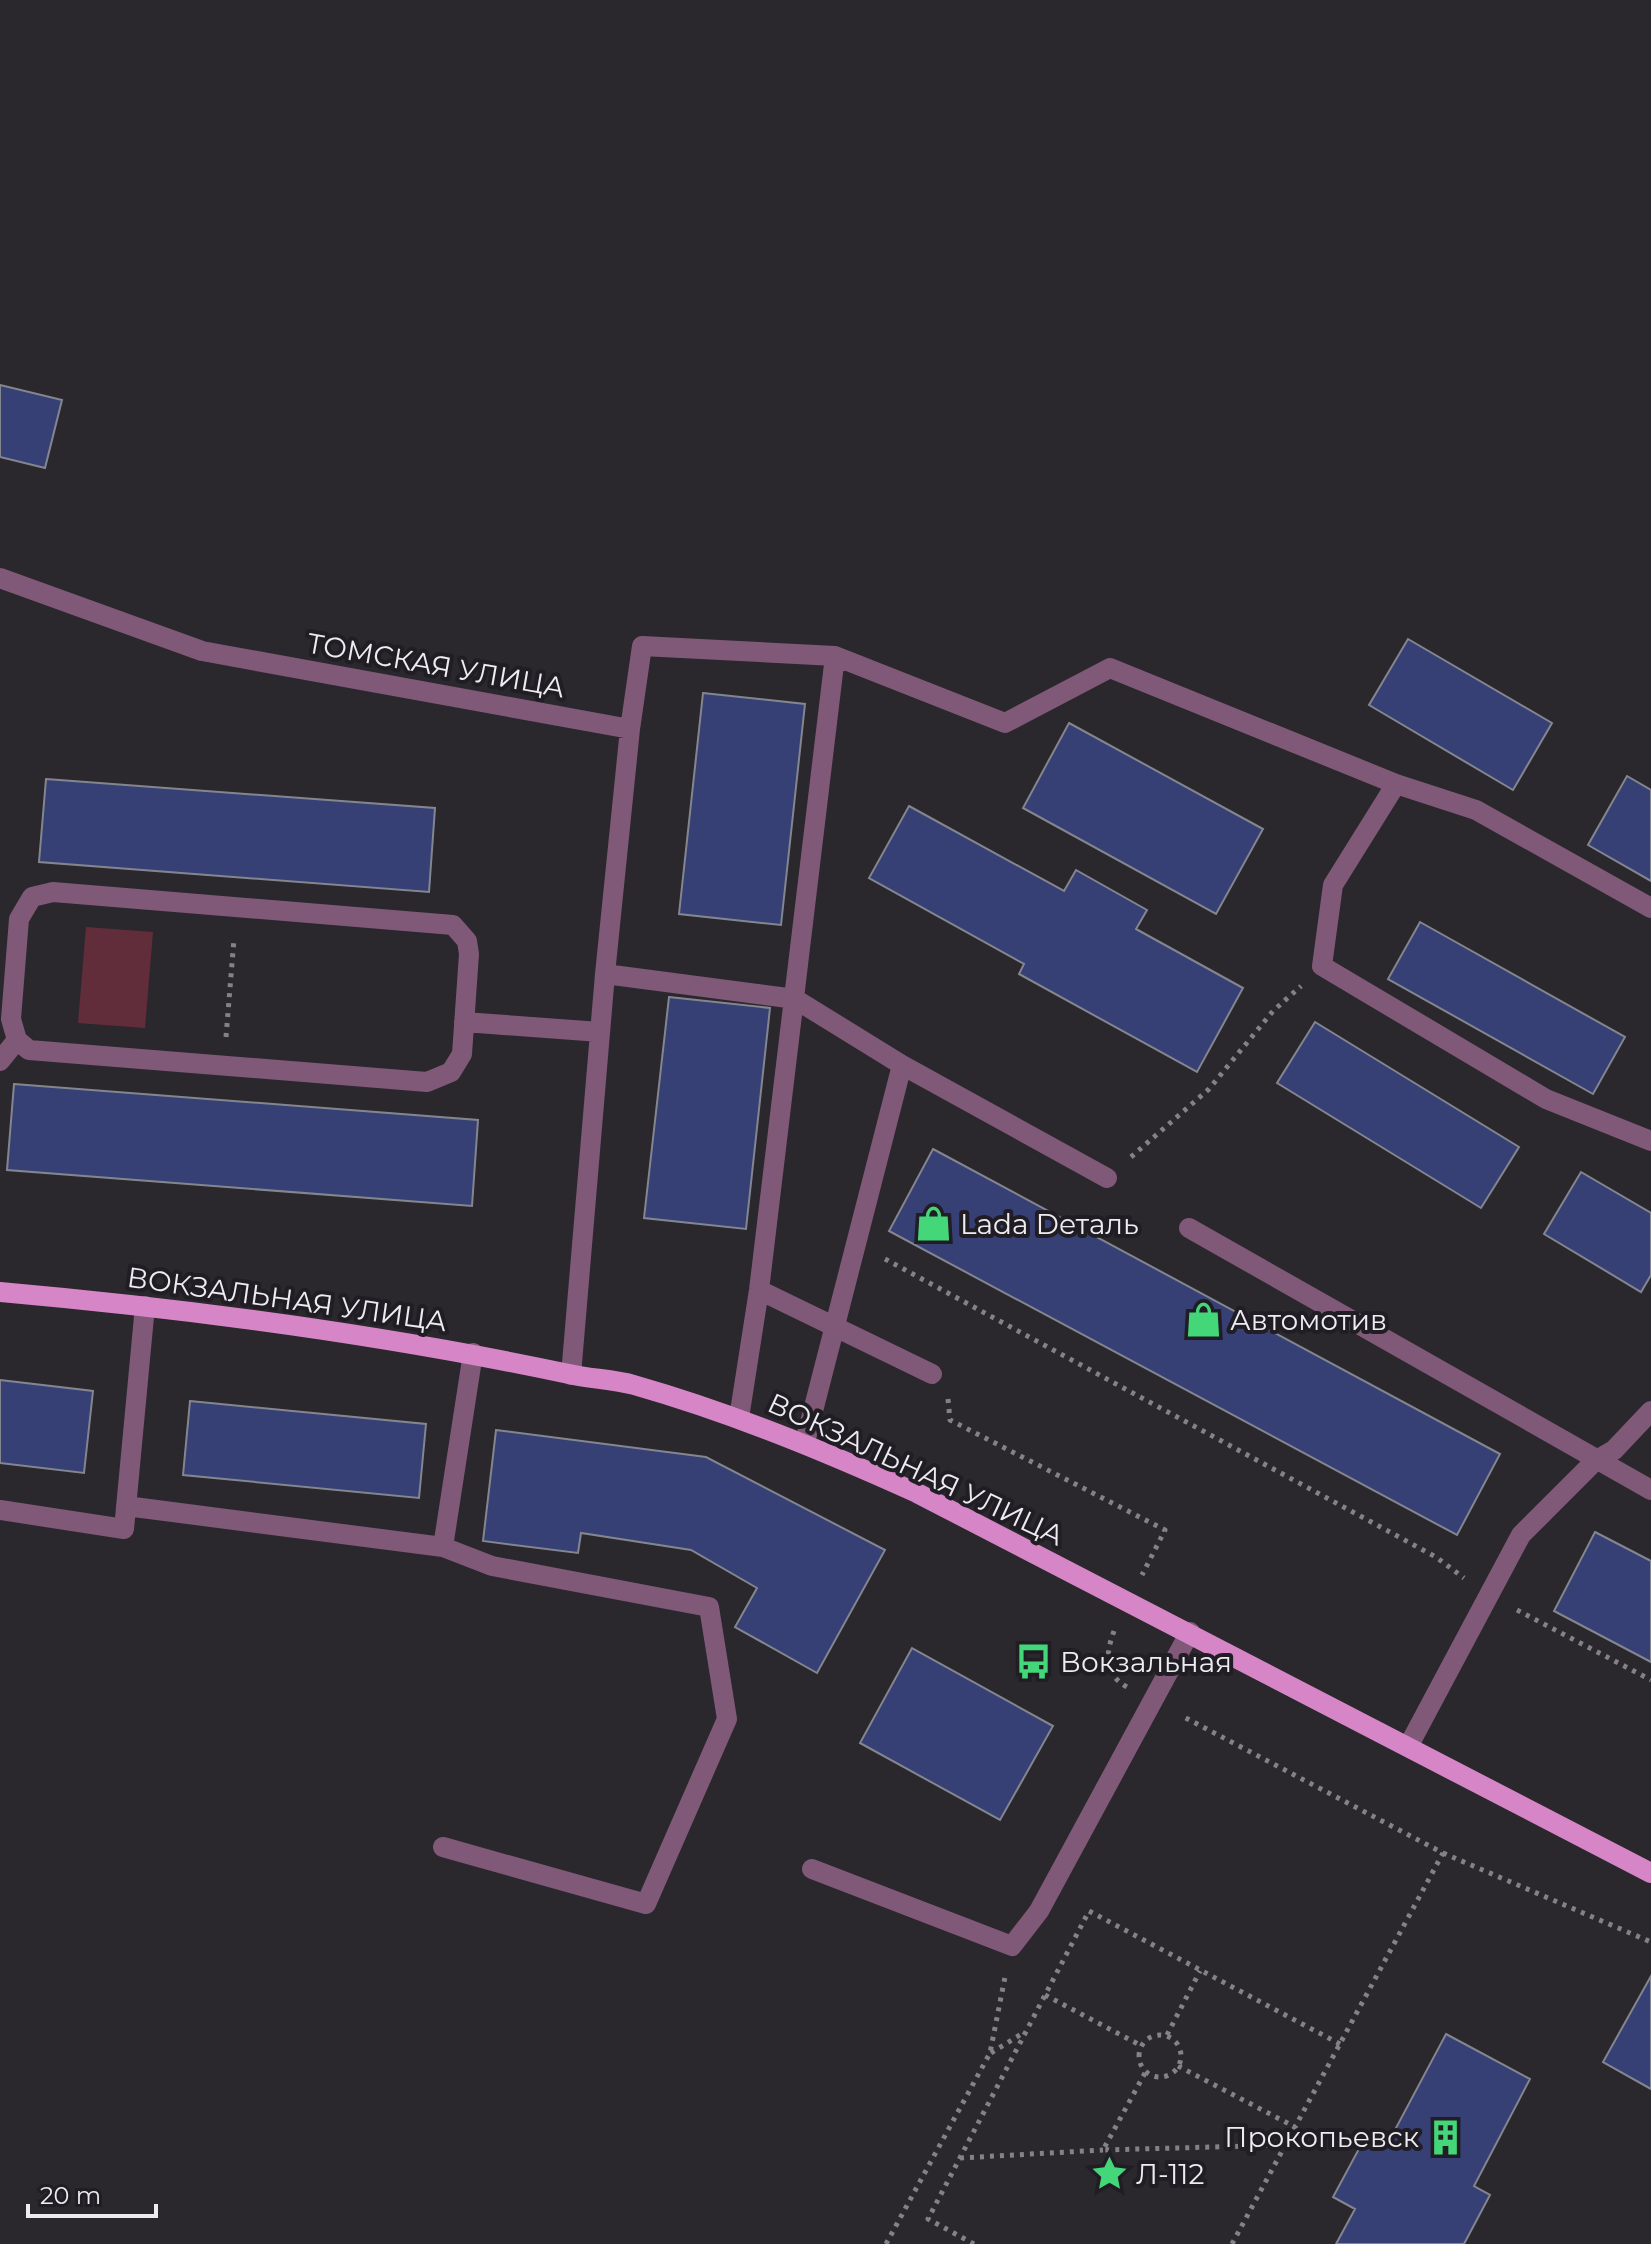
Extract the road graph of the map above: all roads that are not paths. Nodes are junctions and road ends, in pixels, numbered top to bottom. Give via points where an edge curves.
1 (0, 578) edge
2 (835, 656) junction
3 (630, 729) junction
4 (1396, 784) junction
5 (1651, 908) edge
6 (605, 974) junction
7 (795, 999) junction
8 (464, 1022) junction
9 (600, 1032) junction
10 (17, 1040) junction
11 (0, 1061) edge
12 (902, 1065) junction
13 (1651, 1141) edge
14 (1107, 1178) road end
15 (1189, 1228) dead end
16 (759, 1290) junction
17 (0, 1292) edge
18 (145, 1306) junction
19 (835, 1325) junction
20 (473, 1353) junction
21 (932, 1374) road end
22 (571, 1375) junction
23 (1651, 1411) edge
24 (739, 1418) junction
25 (805, 1442) junction
26 (1595, 1461) junction
27 (1651, 1490) edge
28 (126, 1506) junction
29 (0, 1510) edge
30 (443, 1547) junction
31 (1190, 1632) junction
32 (1409, 1745) junction
33 (443, 1847) dead end
34 (812, 1869) dead end
35 (1651, 1873) edge

1 - 3 street, ТОМСКАЯ УЛИЦА via 202,651
2 - 3 street via 642,646
2 - 4 street via 1005,723 1110,668
2 - 7 street
3 - 6 street
4 - 5 street via 1476,810
4 - 13 street via 1333,885 1322,966 1546,1099
6 - 7 street
6 - 9 street
7 - 12 street
7 - 16 street
8 - 9 street
8 - 10 street via 457,1065 441,1079 427,1082 41,1052
8 - 10 street via 469,954 467,941 453,925 53,892 32,897 19,919 11,1019
9 - 22 street
10 - 11 street
12 - 14 street
12 - 19 street
15 - 26 street
16 - 19 street
16 - 24 street
17 - 18 main road, ВОКЗАЛЬНАЯ УЛИЦА
18 - 20 main road, ВОКЗАЛЬНАЯ УЛИЦА
18 - 28 street
19 - 21 street
19 - 25 street
20 - 22 main road, ВОКЗАЛЬНАЯ УЛИЦА
20 - 30 street
22 - 24 main road, ВОКЗАЛЬНАЯ УЛИЦА via 630,1384
23 - 26 street via 1614,1450
24 - 25 main road, ВОКЗАЛЬНАЯ УЛИЦА
25 - 31 main road, ВОКЗАЛЬНАЯ УЛИЦА
26 - 27 street
26 - 32 street via 1521,1535
28 - 29 street via 124,1529
28 - 30 street
30 - 33 street via 492,1566 709,1607 727,1719 646,1904
31 - 32 main road, ВОКЗАЛЬНАЯ УЛИЦА
31 - 34 street via 1039,1911 1012,1946
32 - 35 main road, ВОКЗАЛЬНАЯ УЛИЦА

